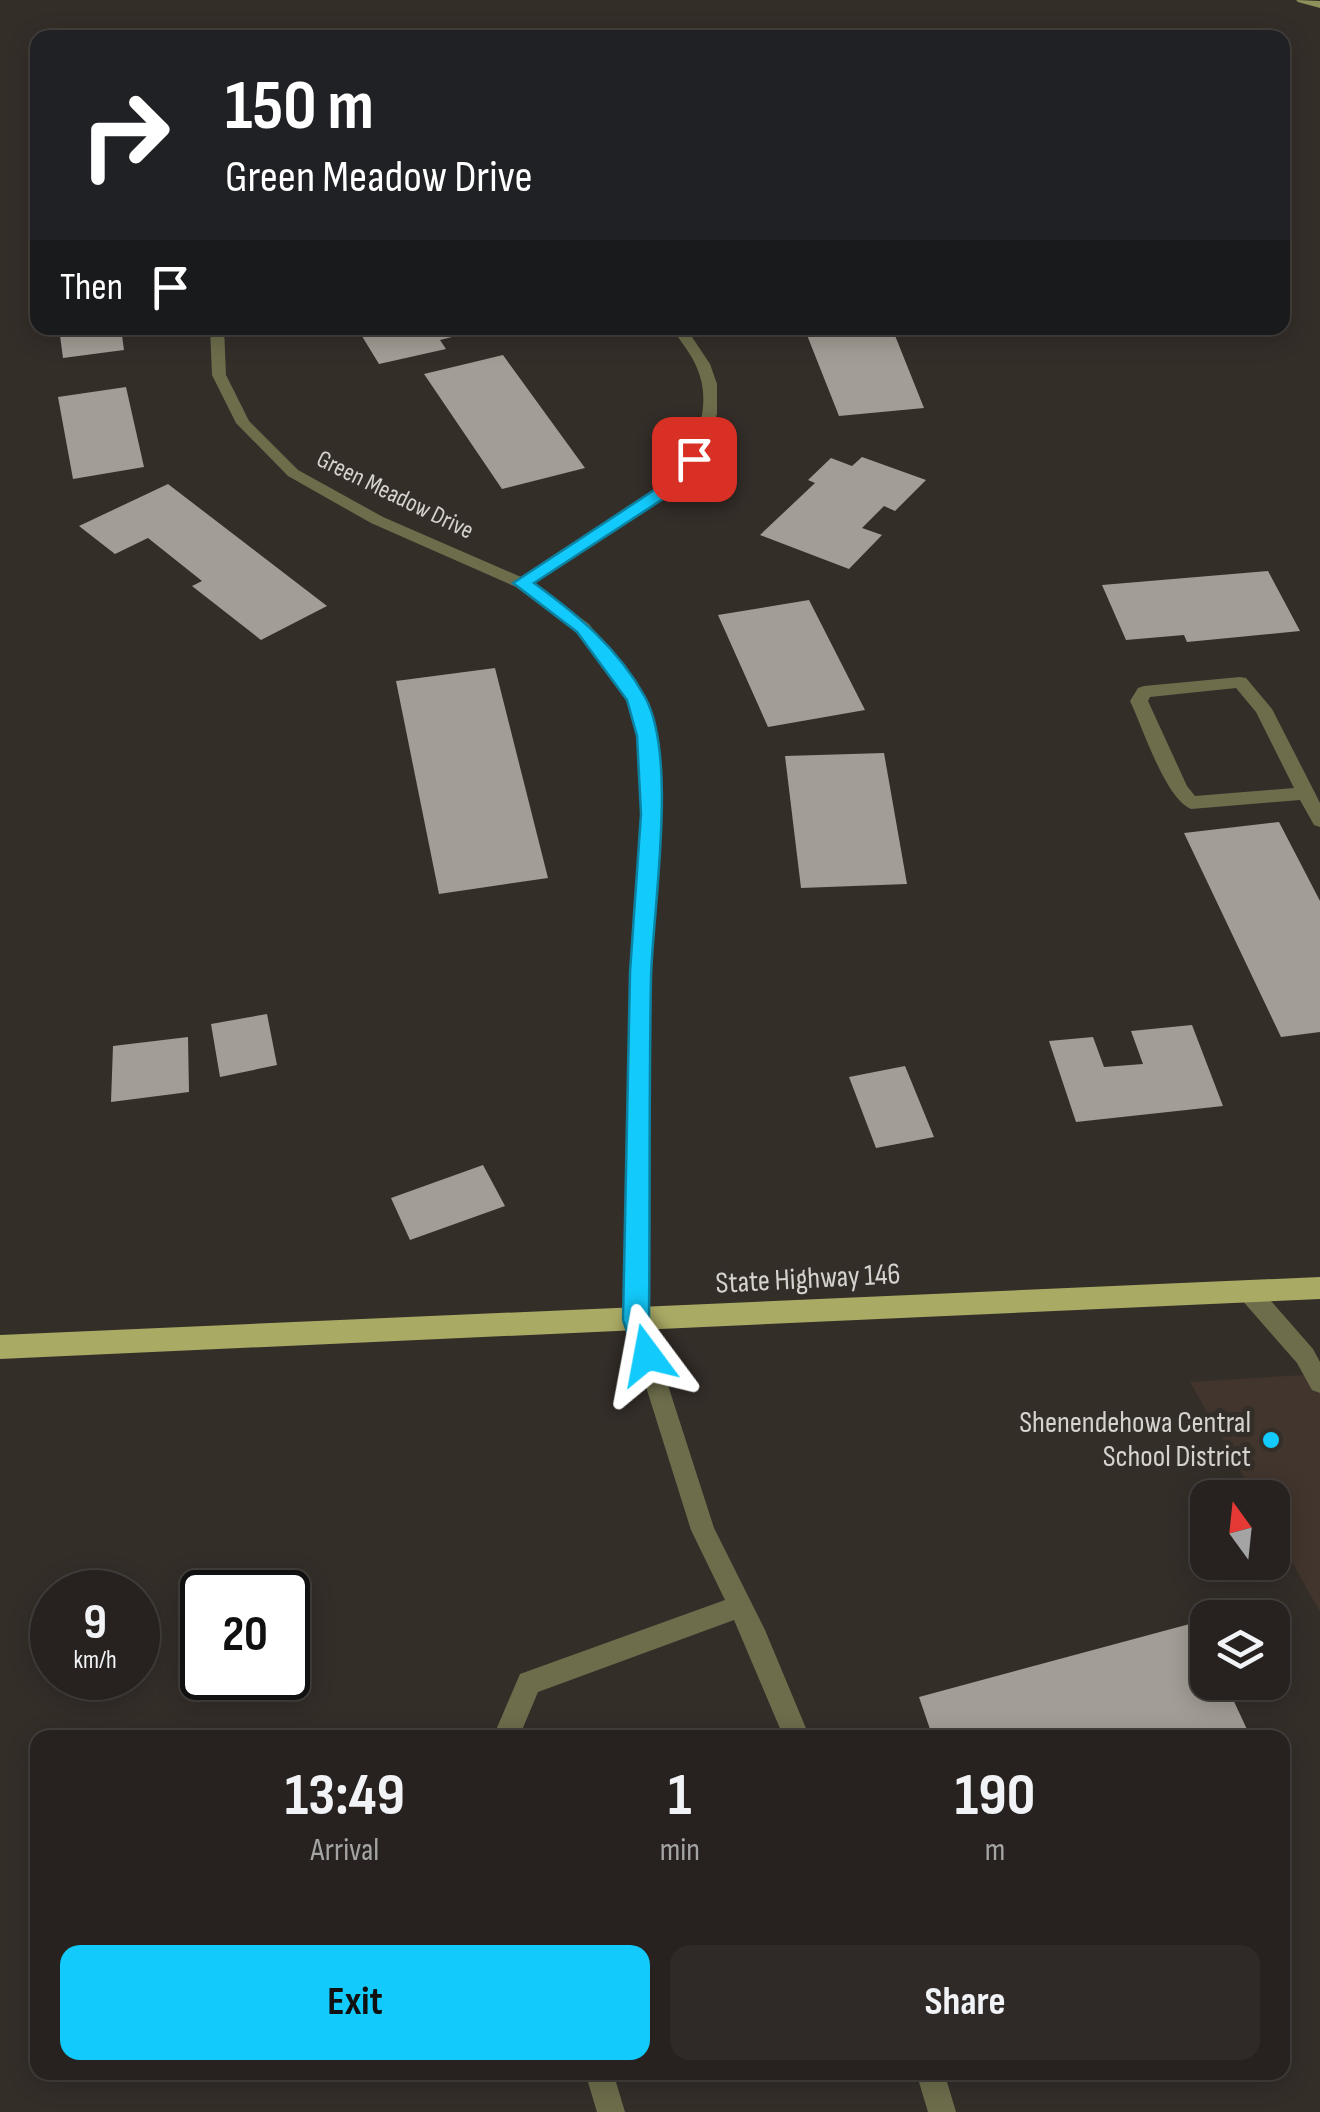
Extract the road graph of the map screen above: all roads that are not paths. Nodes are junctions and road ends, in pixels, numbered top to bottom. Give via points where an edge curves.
1 (1302, 0) edge
2 (1320, 5) edge
3 (216, 335) edge
4 (683, 335) edge
5 (522, 583) junction
6 (1306, 792) junction
7 (1320, 821) edge
8 (1320, 1288) edge
9 (1249, 1292) junction
10 (636, 1320) junction
11 (0, 1347) edge
12 (1320, 1383) edge
13 (740, 1606) junction
14 (509, 1730) edge
15 (794, 1730) edge
16 (601, 2080) edge
17 (932, 2080) edge
18 (611, 2112) edge
19 (942, 2112) edge

1 - 2 street
3 - 5 street, Green Meadow Drive via 219,375 243,423 293,473 377,520
4 - 5 street via 707,371 710,418 694,459 677,483
5 - 10 street, Green Meadow Drive via 584,628 637,699 646,736 652,814 640,972
6 - 6 street via 1263,709 1240,682 1144,692 1138,701 1191,803
6 - 7 street
8 - 9 main road, State Highway 146
9 - 10 main road, State Highway 146
9 - 12 street
10 - 11 main road, State Highway 146
10 - 13 street, Green Meadow Drive via 703,1530
13 - 14 street via 530,1683
13 - 15 street, Green Meadow Drive
16 - 18 street
17 - 19 street

